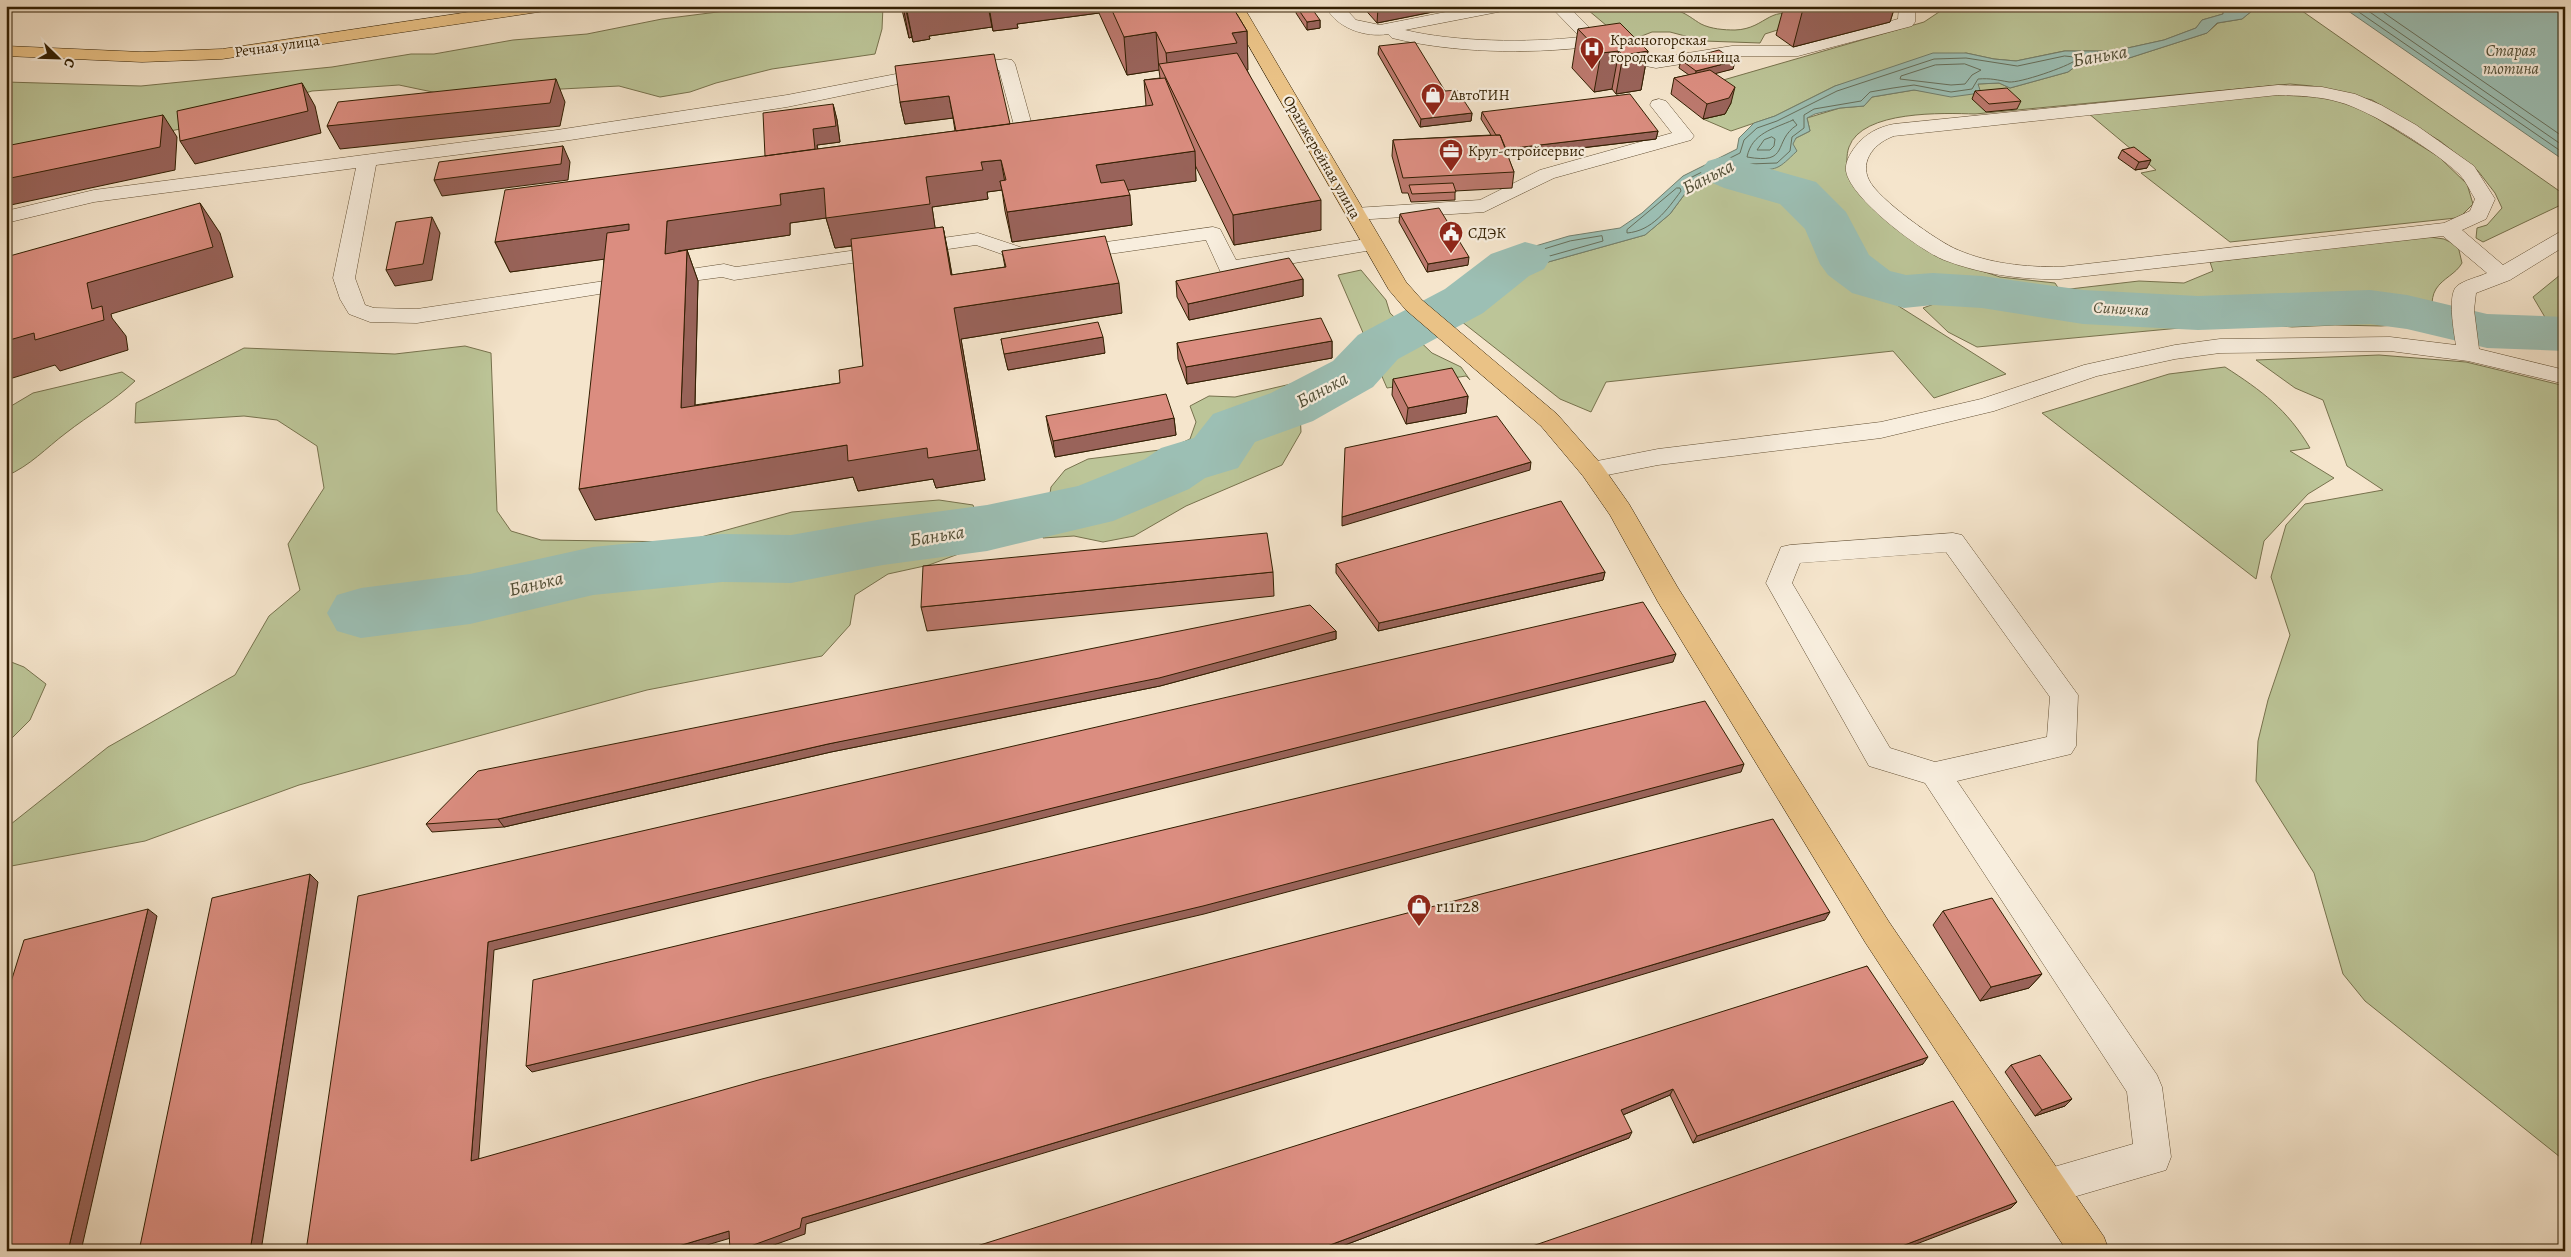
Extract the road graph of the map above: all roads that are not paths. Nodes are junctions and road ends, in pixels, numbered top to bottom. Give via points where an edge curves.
1 (545, 6) edge
2 (1234, 6) edge
3 (1503, 6) edge
4 (1558, 6) edge
5 (1907, 6) edge
6 (1334, 7) edge
7 (1393, 28) junction
8 (1593, 41) junction
9 (6, 52) edge
10 (1660, 105) dead end
11 (1064, 131) edge
12 (367, 160) junction
13 (1355, 214) junction
14 (6, 217) edge
15 (2448, 229) junction
16 (2565, 237) edge
17 (1372, 244) junction
18 (2502, 275) junction
19 (677, 277) edge
20 (618, 285) edge
21 (2467, 346) junction
22 (2565, 377) edge
23 (1592, 470) junction
24 (1935, 774) junction
25 (2046, 1186) junction
26 (2090, 1251) edge

1 - 9 main road, Речная улица via 222,54 142,58
2 - 13 main road, Оранжерейная улица
3 - 7 street
4 - 8 street
5 - 8 street via 1906,22 1798,51 1732,51 1656,63 1605,53
6 - 7 street via 1350,24 1380,30
7 - 8 street via 1398,34 1424,40 1541,47
10 - 13 street via 1684,136 1547,174 1484,206
11 - 12 street via 1025,136 1006,64 922,74 787,101 557,136
12 - 14 street via 94,196
12 - 20 street via 344,278 357,309 370,315 417,316
13 - 17 main road, Оранжерейная улица
15 - 15 street via 2479,215 2485,199 2468,170 2374,109 2322,92 2278,90 1913,127 1884,132 1856,157 1856,171 1862,186 1898,220 1930,244 1950,254 2004,271 2060,272
15 - 18 street
16 - 18 street
17 - 19 street via 1229,268 1213,233 1033,259 978,239 734,274 724,270
17 - 23 main road, Оранжерейная улица via 1397,285 1414,305 1549,420
18 - 21 street via 2465,290 2463,310
21 - 22 street
21 - 23 street via 2220,346 2175,352 2092,370 1986,406 1880,430 1658,457
23 - 25 main road, Оранжерейная улица via 1620,510 1668,594 1878,932
24 - 24 street via 2061,746 2064,695 1953,542 1790,554 1779,583 1880,758
24 - 25 street via 2144,1087 2153,1157
25 - 26 main road, Оранжерейная улица

